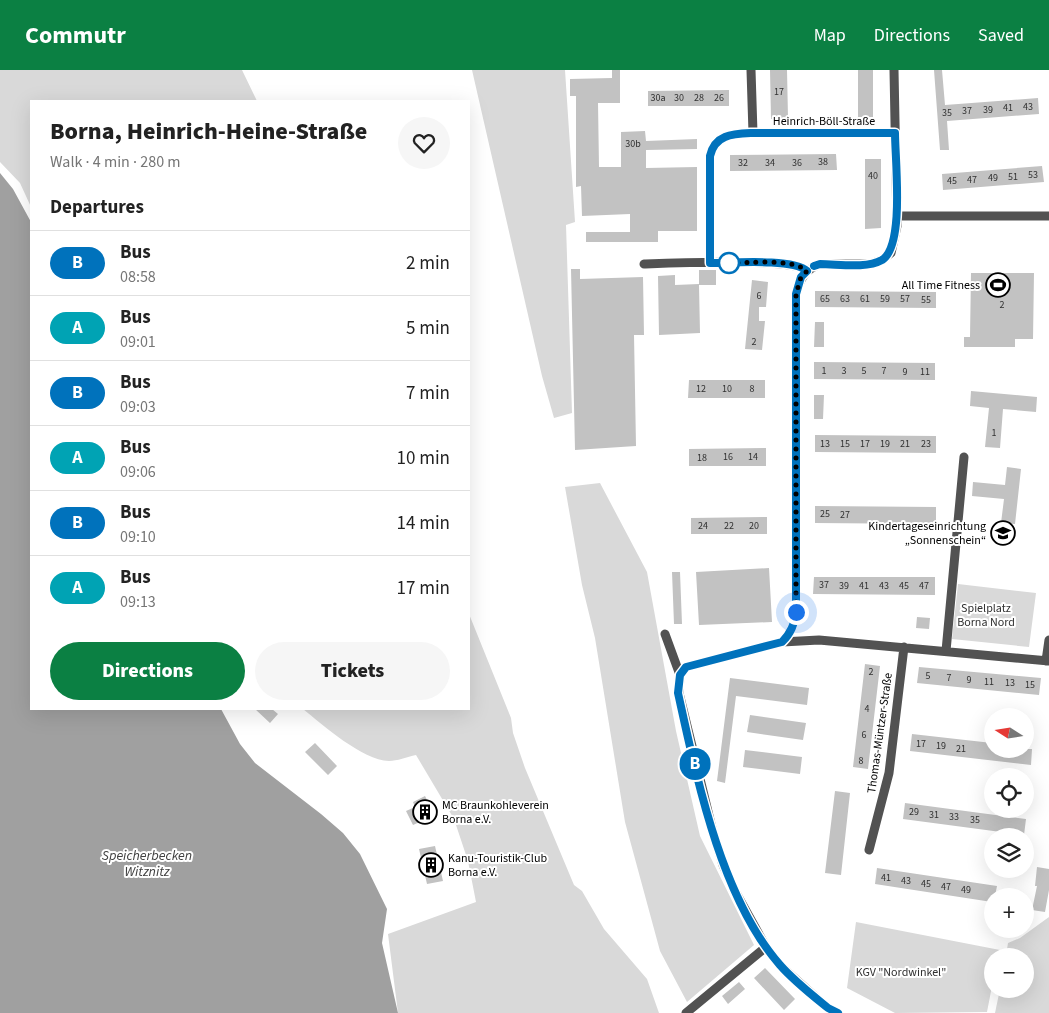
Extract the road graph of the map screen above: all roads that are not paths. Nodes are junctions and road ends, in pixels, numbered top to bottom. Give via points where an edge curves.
1 (752, 70) edge
2 (894, 70) edge
3 (753, 133) junction
4 (895, 133) junction
5 (897, 216) junction
6 (1049, 216) edge
7 (710, 263) junction
8 (644, 264) dead end
9 (807, 271) junction
10 (964, 457) dead end
11 (665, 634) dead end
12 (1049, 640) edge
13 (782, 642) junction
14 (904, 647) junction
15 (946, 651) junction
16 (1048, 661) edge
17 (680, 675) junction
18 (869, 850) dead end
19 (766, 947) junction
20 (686, 1013) edge
21 (838, 1013) edge

1 - 3 street
2 - 4 street
3 - 4 street, Heinrich-Böll-Straße
3 - 7 street, Heinrich-Böll-Straße via 723,137 712,146 709,170
4 - 5 street
5 - 6 street
5 - 9 street via 895,240 890,253 882,260 870,264 820,264
7 - 8 street
7 - 9 street via 779,263
9 - 13 street via 801,277 796,294 796,612 794,625
10 - 15 street
11 - 17 street
12 - 16 street
13 - 14 street via 819,640
13 - 17 street via 704,661 686,667
14 - 15 street
14 - 18 street, Thomas-Müntzer-Straße via 889,773
15 - 16 street
17 - 19 street via 678,693 682,712 723,865
19 - 20 street
19 - 21 street via 794,979

